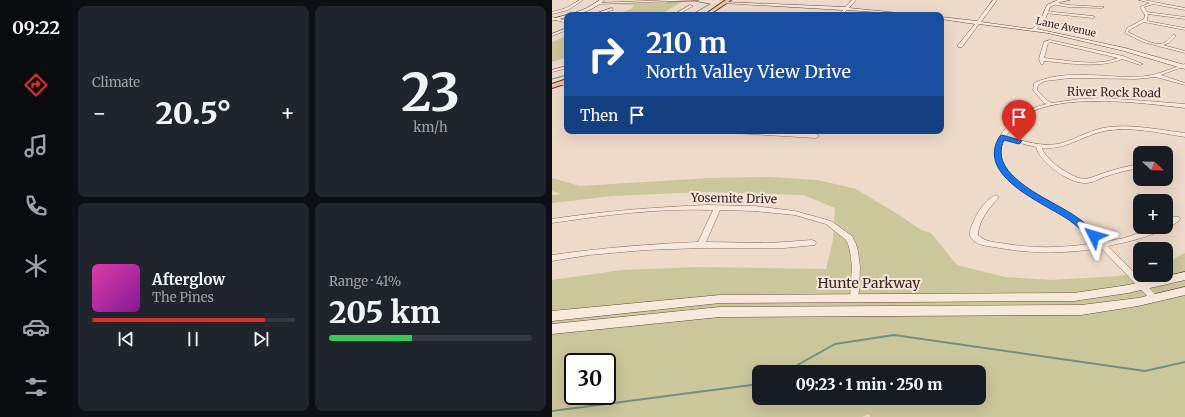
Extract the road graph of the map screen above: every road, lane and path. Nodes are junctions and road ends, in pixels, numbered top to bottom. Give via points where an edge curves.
1 (582, 0) edge
2 (735, 0) edge
3 (854, 0) edge
4 (995, 0) edge
5 (1068, 0) edge
6 (1140, 0) edge
7 (602, 1) edge
8 (654, 1) edge
9 (696, 1) edge
10 (728, 2) edge
11 (572, 3) dead end
12 (578, 3) junction
13 (1053, 3) junction
14 (1152, 3) junction
15 (681, 7) dead end
16 (690, 7) junction
17 (1102, 7) dead end
18 (612, 9) dead end
19 (847, 9) junction
20 (1185, 9) edge
21 (578, 12) edge
22 (602, 12) edge
23 (681, 12) edge
24 (711, 12) edge
25 (716, 12) edge
26 (844, 12) edge
27 (882, 12) edge
28 (1045, 12) junction
29 (552, 13) edge
30 (1146, 13) junction
31 (564, 17) edge
32 (1093, 17) dead end
33 (944, 18) edge
34 (1185, 18) edge
35 (553, 19) edge
36 (564, 21) edge
37 (1143, 21) junction
38 (979, 22) junction
39 (1042, 22) junction
40 (1077, 27) dead end
41 (1185, 29) edge
42 (1033, 30) junction
43 (564, 31) edge
44 (552, 34) edge
45 (1174, 36) dead end
46 (1100, 44) junction
47 (960, 46) dead end
48 (1159, 46) junction
49 (1089, 50) junction
50 (1185, 52) edge
51 (1122, 57) junction
52 (1141, 64) dead end
53 (564, 66) edge
54 (1184, 66) edge
55 (552, 70) edge
56 (1155, 75) junction
57 (564, 84) edge
58 (1185, 84) edge
59 (564, 85) edge
60 (552, 86) edge
61 (552, 90) edge
62 (1051, 104) junction
63 (1185, 106) edge
64 (783, 134) edge
65 (1185, 135) edge
66 (816, 136) dead end
67 (1002, 137) junction
68 (1038, 146) junction
69 (1133, 167) edge
70 (996, 197) dead end
71 (718, 208) junction
72 (1176, 219) dead end
73 (552, 221) edge
74 (1173, 221) edge
75 (1144, 234) edge
76 (812, 243) dead end
77 (701, 245) junction
78 (1104, 245) junction
79 (552, 258) edge
80 (1185, 276) edge
81 (1143, 286) junction
82 (1185, 291) edge
83 (854, 297) junction
84 (1154, 298) junction
85 (552, 316) edge
86 (552, 329) edge

1 - 12 street
2 - 10 main road
3 - 19 main road
4 - 38 main road
5 - 13 main road
6 - 14 street
7 - 8 street
7 - 21 main road
8 - 9 street
9 - 16 street
10 - 19 main road
10 - 24 main road
10 - 25 main road
11 - 12 street
12 - 29 street
13 - 17 street
13 - 28 main road
14 - 20 street
14 - 30 street via 1142,7
15 - 16 street
16 - 23 street
18 - 22 street
19 - 26 main road
19 - 27 main road
28 - 32 street
28 - 39 main road
30 - 34 street
30 - 37 street via 1148,18
31 - 35 main road
33 - 38 main road, Lane Avenue
35 - 36 street
37 - 41 street
37 - 48 street via 1128,28 1126,33
38 - 42 main road, Lane Avenue
38 - 47 main road
39 - 40 street
39 - 42 main road
42 - 46 main road, Lane Avenue
43 - 44 street
45 - 48 street
46 - 49 street
46 - 54 main road, Lane Avenue
48 - 50 street
49 - 51 street
49 - 51 street via 1046,42 1042,61 1108,62
51 - 52 street
53 - 55 street
54 - 56 street
56 - 58 street
56 - 62 street via 1046,79 1036,84 1035,90
57 - 60 main road
59 - 61 main road
62 - 63 street, River Rock Road via 1087,101
62 - 67 street, River Rock Road via 1036,108 1022,116
64 - 66 street
65 - 68 street via 1136,129 1110,129 1094,132 1060,145
67 - 68 street
67 - 78 street via 997,155 1006,174 1037,198 1072,218
68 - 69 street via 1046,161 1081,181
70 - 78 street via 985,208 974,231 974,236 980,241 1029,250 1083,249
71 - 73 street, Yosemite Drive via 611,212
71 - 77 street
71 - 83 street, Yosemite Drive via 788,211 839,228 850,239 854,248
72 - 74 street
75 - 78 street
76 - 77 street via 783,246
77 - 79 street via 640,248
78 - 81 street
80 - 81 main road, Hunte Parkway
81 - 83 main road, Hunte Parkway via 1074,297
81 - 84 street
82 - 84 main road
83 - 85 main road, Hunte Parkway via 720,299
84 - 86 main road via 1081,310 720,312

